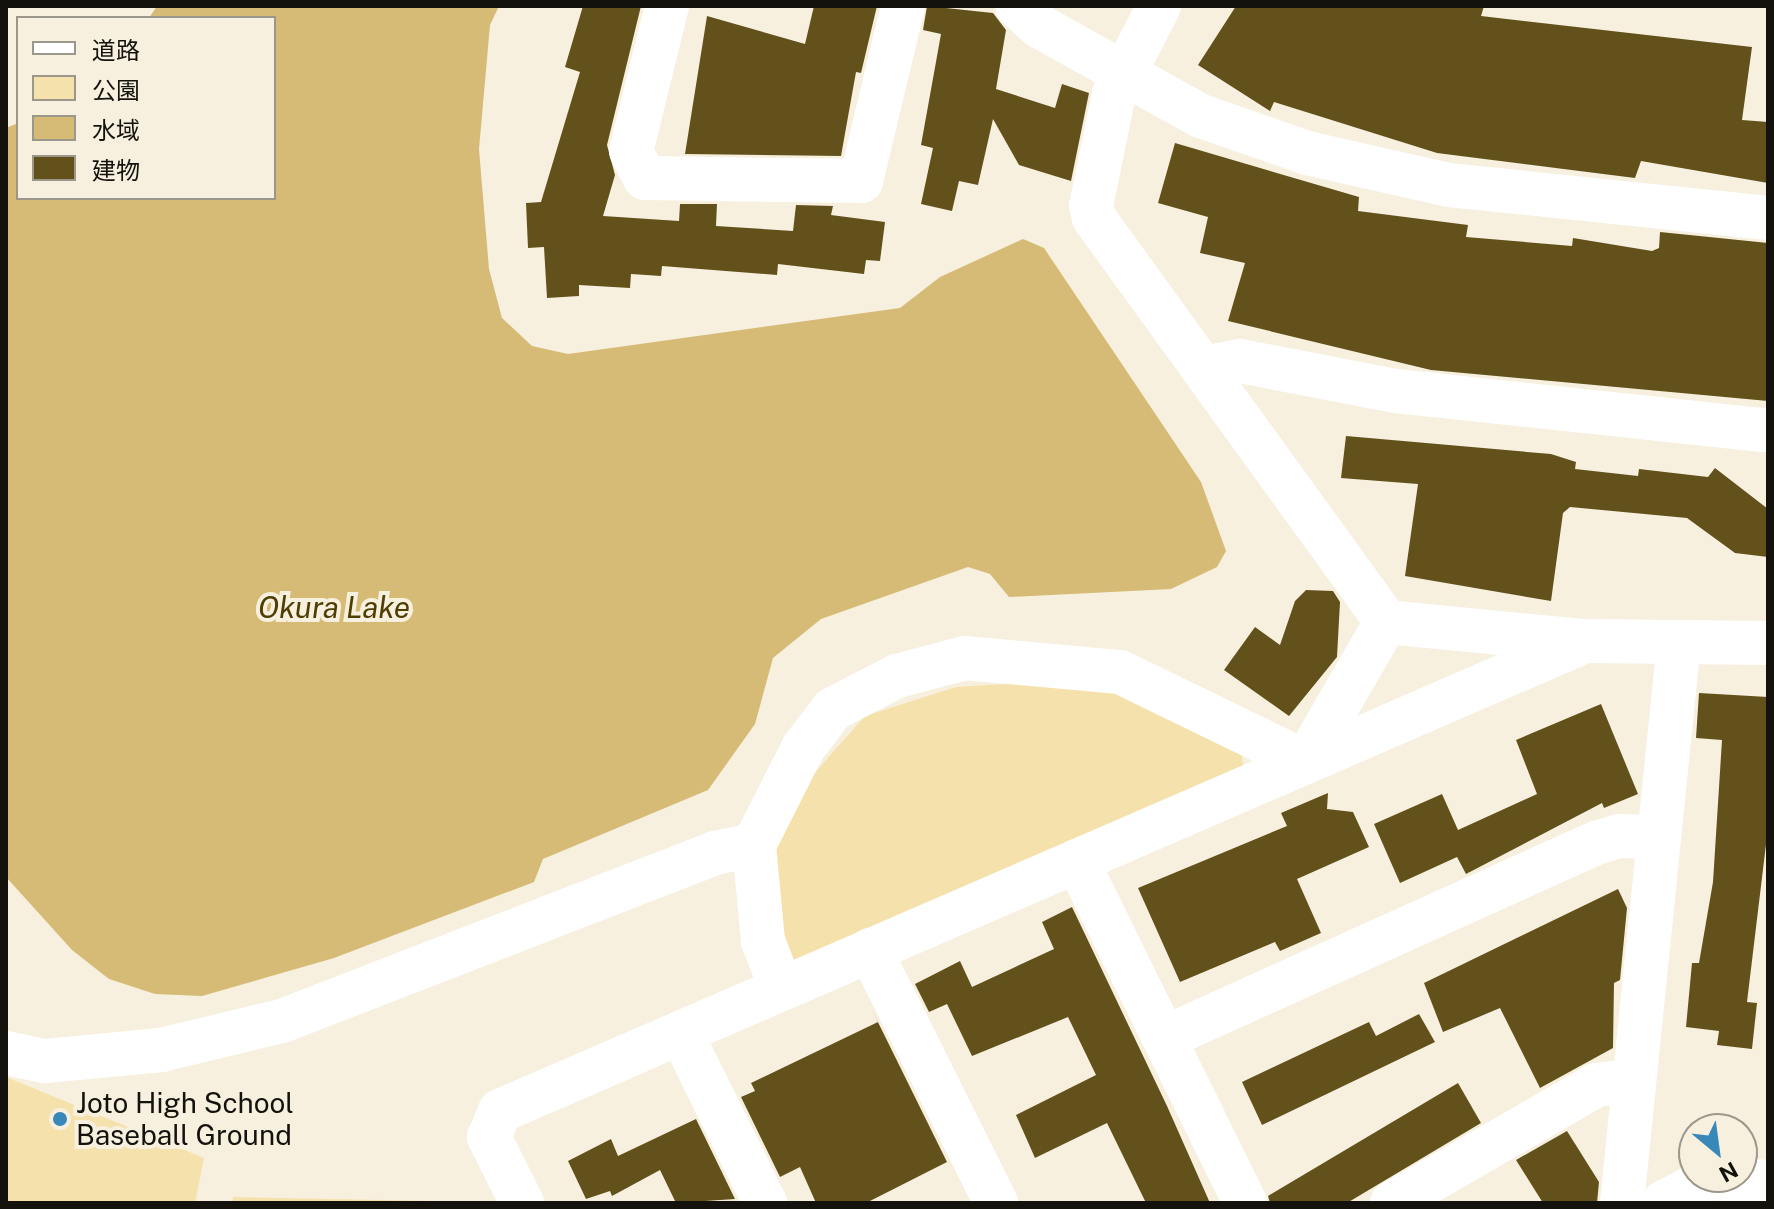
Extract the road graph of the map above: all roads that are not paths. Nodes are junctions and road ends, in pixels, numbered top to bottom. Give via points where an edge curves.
1 (667, 6) edge
2 (903, 6) edge
3 (1017, 6) edge
4 (1159, 6) edge
5 (1123, 73) junction
6 (1768, 218) edge
7 (1203, 368) junction
8 (1768, 431) edge
9 (1386, 622) junction
10 (1585, 641) junction
11 (1679, 642) junction
12 (1768, 643) edge
13 (1305, 762) junction
14 (1659, 837) junction
15 (754, 845) junction
16 (1077, 861) junction
17 (870, 950) junction
18 (780, 985) junction
19 (681, 1033) junction
20 (1164, 1038) junction
21 (6, 1053) edge
22 (1634, 1080) junction
23 (1767, 1183) edge
24 (522, 1203) edge
25 (765, 1203) edge
26 (996, 1203) edge
27 (1245, 1203) edge
28 (1392, 1203) edge
29 (1622, 1203) edge
30 (1663, 1203) edge

1 - 2 street via 631,151 645,178 861,181
3 - 5 street via 1039,26
4 - 5 street
5 - 6 street via 1201,116 1281,144 1435,182
5 - 7 street via 1091,206
7 - 8 street via 1240,361 1396,391
7 - 9 street
9 - 10 street
9 - 13 street
10 - 11 street
10 - 13 street
11 - 12 street
11 - 14 street
13 - 15 street via 1120,672 965,658 897,676 833,709 803,748
13 - 16 street
14 - 20 street via 1619,836 1596,843
14 - 22 street
15 - 18 street via 763,941
15 - 21 street via 715,853 282,1021 161,1050 45,1061
16 - 17 street
16 - 20 street
17 - 18 street
17 - 26 street
18 - 19 street
19 - 24 street via 500,1111 489,1137
19 - 25 street
20 - 27 street
22 - 28 street via 1596,1085
22 - 29 street
23 - 30 street via 1710,1178

